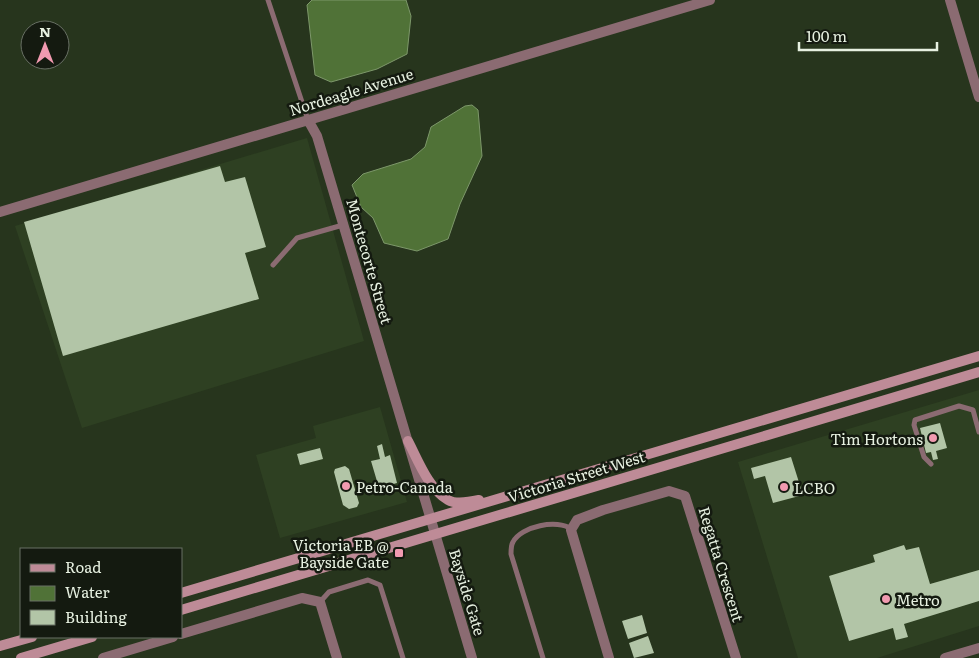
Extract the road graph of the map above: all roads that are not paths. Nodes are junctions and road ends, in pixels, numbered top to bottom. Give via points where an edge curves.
1 (268, 0) edge
2 (710, 0) edge
3 (950, 0) edge
4 (979, 97) edge
5 (308, 120) junction
6 (0, 212) edge
7 (344, 225) junction
8 (273, 265) dead end
9 (979, 356) edge
10 (979, 372) edge
11 (979, 432) edge
12 (408, 441) junction
13 (931, 464) dead end
14 (522, 493) junction
15 (431, 520) junction
16 (571, 530) junction
17 (435, 534) junction
18 (182, 593) edge
19 (320, 602) junction
20 (182, 610) edge
21 (182, 634) edge
22 (28, 638) edge
23 (89, 638) edge
24 (170, 638) edge
25 (20, 640) junction
26 (0, 641) edge
27 (0, 646) edge
28 (979, 648) edge
29 (21, 658) edge
30 (103, 658) edge
31 (337, 658) edge
32 (403, 658) edge
33 (472, 658) edge
34 (543, 658) edge
35 (609, 658) edge
36 (736, 658) edge
37 (945, 658) edge

1 - 5 lane, Montecorte Street
2 - 5 street, Nordeagle Avenue
3 - 4 street
5 - 6 street, Nordeagle Avenue
5 - 7 street, Montecorte Street via 317,136
7 - 8 lane via 297,238
7 - 12 street, Montecorte Street
9 - 14 main road, Victoria Street West
10 - 17 main road, Victoria Street West
11 - 13 lane via 973,410 965,406 915,420 924,456
12 - 14 main road via 431,484 448,500 465,502
12 - 15 street, Montecorte Street
14 - 15 main road, Victoria Street West
15 - 17 street, Montecorte Street
15 - 18 main road, Victoria Street West
16 - 34 lane via 564,524 552,524 528,530 517,536 512,544 512,554
16 - 35 street
16 - 36 street, Regatta Crescent via 577,520 602,510 668,491 685,496
17 - 20 main road, Victoria Street West
17 - 33 street, Bayside Gate
19 - 21 street via 302,598
19 - 31 street
19 - 32 lane via 329,592 368,580 380,585
22 - 25 main road
23 - 29 main road
24 - 30 street
25 - 26 main road
25 - 27 main road
28 - 37 street

